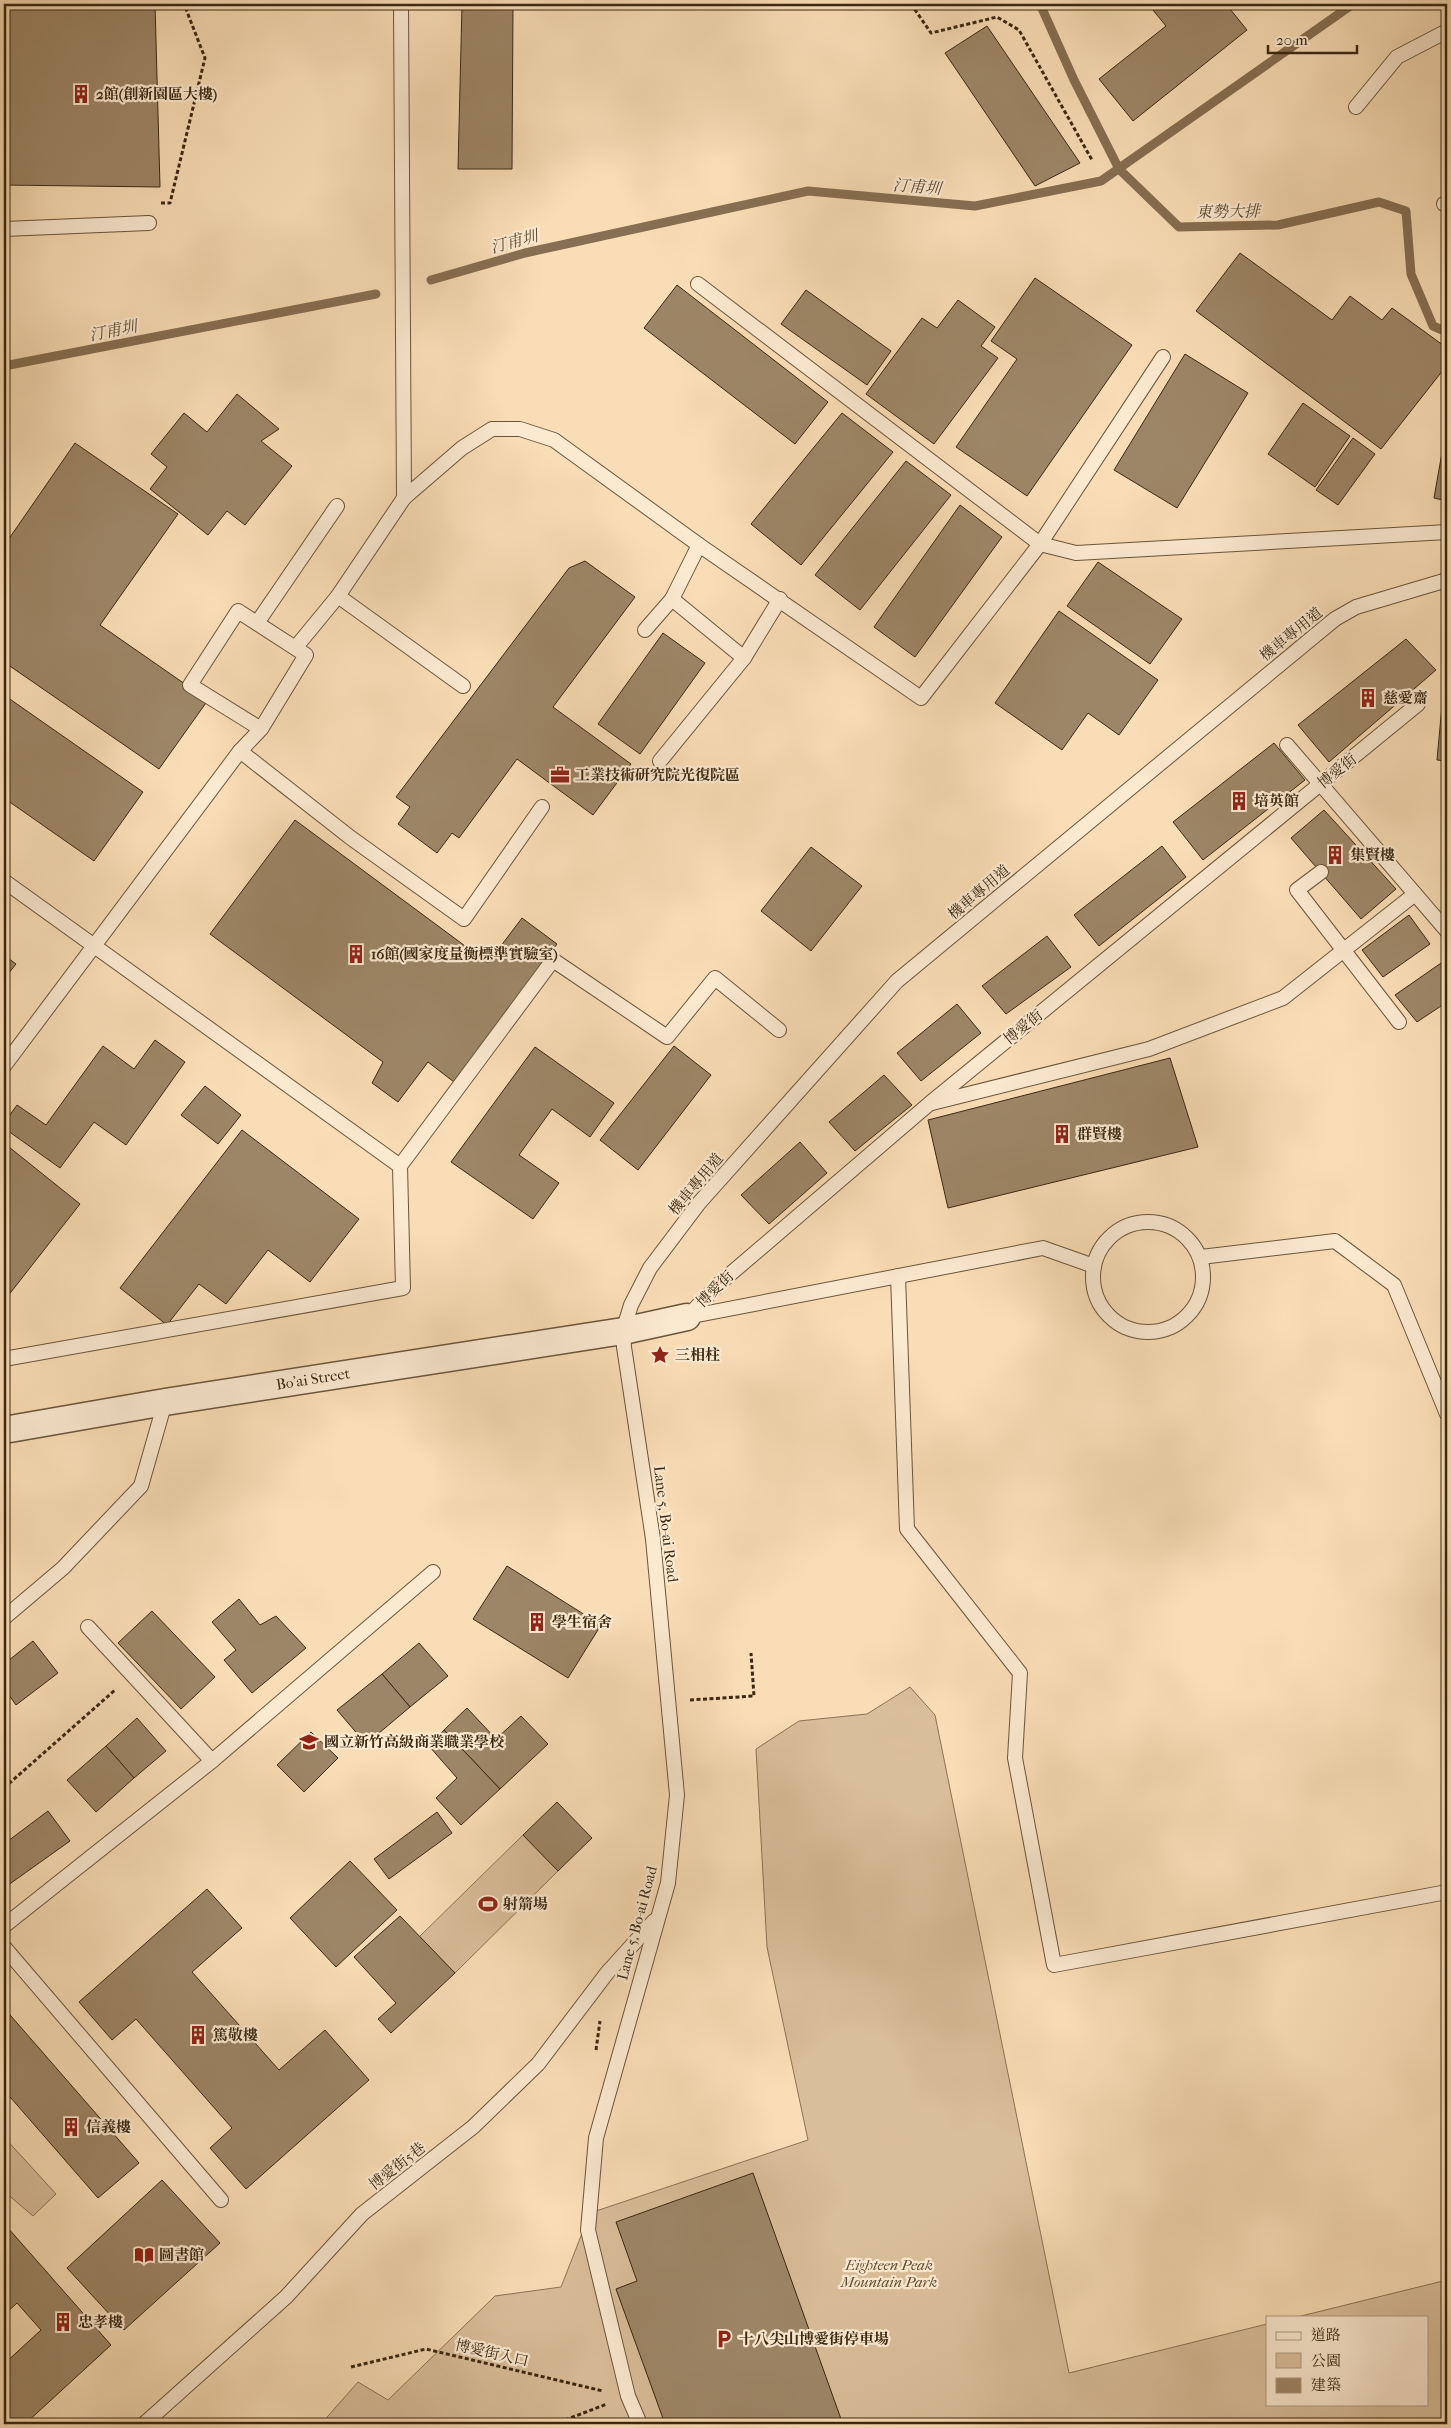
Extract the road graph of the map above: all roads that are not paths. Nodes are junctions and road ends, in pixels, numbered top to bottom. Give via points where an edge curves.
1 (401, 4) edge
2 (1447, 31) edge
3 (1356, 107) dead end
4 (148, 223) dead end
5 (4, 229) edge
6 (698, 284) dead end
7 (1163, 357) dead end
8 (404, 498) junction
9 (337, 506) dead end
10 (1447, 532) edge
11 (1040, 544) junction
12 (699, 545) junction
13 (1447, 580) edge
14 (338, 596) junction
15 (672, 599) junction
16 (780, 600) junction
17 (257, 623) junction
18 (645, 630) dead end
19 (296, 647) junction
20 (744, 658) junction
21 (463, 686) dead end
22 (1418, 704) dead end
23 (260, 729) junction
24 (1287, 745) dead end
25 (240, 751) junction
26 (660, 761) dead end
27 (1320, 784) junction
28 (542, 808) dead end
29 (1321, 872) dead end
30 (4, 881) edge
31 (1415, 894) junction
32 (1447, 931) edge
33 (95, 945) junction
34 (1345, 950) junction
35 (1399, 1022) dead end
36 (779, 1030) dead end
37 (4, 1066) edge
38 (929, 1104) junction
39 (400, 1166) junction
40 (1201, 1257) junction
41 (1094, 1266) junction
42 (898, 1276) junction
43 (687, 1317) junction
44 (623, 1331) junction
45 (4, 1359) edge
46 (165, 1402) junction
47 (1447, 1414) edge
48 (4, 1430) edge
49 (433, 1572) dead end
50 (4, 1618) edge
51 (88, 1627) dead end
52 (212, 1762) junction
53 (1447, 1892) edge
54 (656, 1919) junction
55 (4, 1926) edge
56 (4, 1947) edge
57 (221, 2200) dead end
58 (144, 2424) edge
59 (640, 2424) edge

1 - 8 lane
2 - 3 lane via 1397,57
4 - 5 lane
6 - 11 lane
7 - 11 lane
8 - 12 lane via 462,448 492,429 520,429 554,440
8 - 14 lane
9 - 17 lane
10 - 11 lane via 1076,553
11 - 16 lane via 922,698
12 - 15 lane
12 - 16 lane
13 - 44 lane, 機車專用道 via 1356,607 1335,619 897,981 699,1203 650,1268
14 - 19 lane
14 - 21 lane
15 - 18 lane
15 - 20 lane
16 - 20 lane
17 - 19 lane
17 - 23 lane via 238,611 190,685
19 - 23 lane via 306,655
20 - 26 lane
22 - 27 lane, 博愛街
23 - 25 lane
24 - 27 lane
25 - 28 lane via 351,838 464,919
25 - 33 lane
27 - 31 lane
27 - 38 lane, 博愛街
29 - 34 lane via 1297,890
30 - 33 lane
31 - 32 lane
31 - 34 lane
33 - 37 lane
33 - 39 lane
34 - 35 lane
34 - 38 lane via 1283,998 1150,1050
36 - 39 lane via 715,978 667,1037 553,960
38 - 43 lane, 博愛街 via 721,1282
39 - 45 lane via 403,1288
40 - 41 lane via 1192,1241 1178,1230 1162,1223 1144,1222 1126,1226 1111,1236 1100,1249
40 - 41 lane via 1202,1292 1194,1309 1180,1323 1144,1333 1126,1328 1110,1318 1098,1303 1093,1285
40 - 47 lane via 1335,1241 1394,1285
41 - 42 lane via 1043,1248
42 - 43 lane
42 - 53 lane via 907,1529 1020,1673 1015,1758 1054,1965
43 - 44 street, 博愛街
44 - 46 street, Bo'ai Street
44 - 54 lane, Lane 5, Bo-ai Road via 653,1539 678,1795 668,1883
46 - 48 street, Bo'ai Street
46 - 50 lane via 141,1486 63,1568
49 - 52 lane
51 - 52 lane
52 - 55 lane
54 - 58 lane, 博愛街5巷 via 607,1973 538,2064 473,2127 362,2214 286,2296
54 - 59 lane, Lane 5, Bo-ai Road via 596,2138 588,2230 628,2396
56 - 57 lane

